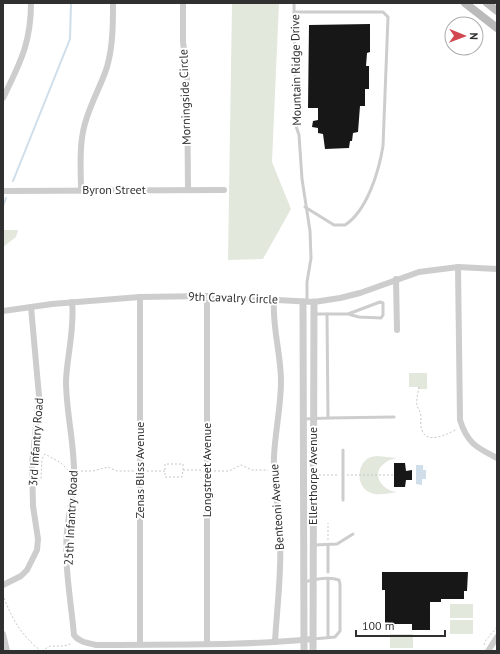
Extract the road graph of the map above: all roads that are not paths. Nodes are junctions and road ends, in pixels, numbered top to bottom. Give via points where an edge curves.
1 (31, 3) edge
2 (112, 3) edge
3 (183, 3) edge
4 (294, 3) edge
5 (465, 3) edge
6 (486, 3) edge
7 (497, 11) edge
8 (294, 12) junction
9 (497, 28) edge
10 (3, 98) edge
11 (81, 190) junction
12 (188, 190) junction
13 (224, 190) dead end
14 (3, 191) edge
15 (305, 207) junction
16 (458, 267) junction
17 (497, 269) edge
18 (396, 279) junction
19 (207, 296) junction
20 (140, 297) junction
21 (274, 300) junction
22 (72, 302) junction
23 (308, 302) junction
24 (31, 307) junction
25 (3, 311) edge
26 (313, 314) junction
27 (327, 314) junction
28 (348, 314) junction
29 (397, 330) dead end
30 (394, 417) dead end
31 (313, 418) junction
32 (328, 418) junction
33 (304, 419) junction
34 (343, 450) dead end
35 (497, 458) edge
36 (343, 500) dead end
37 (353, 534) dead end
38 (313, 545) junction
39 (328, 545) junction
40 (328, 572) dead end
41 (314, 579) junction
42 (328, 579) junction
43 (304, 582) junction
44 (3, 585) edge
45 (3, 634) edge
46 (328, 637) junction
47 (497, 637) edge
48 (313, 639) junction
49 (304, 640) junction
50 (275, 642) junction
51 (140, 644) junction
52 (207, 644) junction
53 (7, 651) edge
54 (304, 651) edge
55 (313, 651) edge
56 (488, 651) edge

1 - 10 street via 30,33
2 - 11 street via 109,58 82,133
3 - 12 street, Morningside Circle
4 - 8 lane, Mountain Ridge Drive
5 - 9 main road
6 - 7 main road
8 - 15 lane, Mountain Ridge Drive via 296,126
8 - 15 lane via 383,12 388,17 383,146 367,198 357,213 341,225 334,225
11 - 12 street, Byron Street
11 - 14 street, Byron Street
12 - 13 street, Byron Street
15 - 23 lane, Mountain Ridge Drive via 310,230 311,258 306,282
16 - 17 street, 9th Cavalry Circle
16 - 18 street, 9th Cavalry Circle via 419,272
16 - 35 street via 460,420 473,443
18 - 23 street, 9th Cavalry Circle via 360,293
18 - 29 street
19 - 20 street, 9th Cavalry Circle
19 - 21 street, 9th Cavalry Circle
19 - 52 street, Longstreet Avenue
20 - 22 street, 9th Cavalry Circle
20 - 51 street, Zenas Bliss Avenue
21 - 23 street, 9th Cavalry Circle
21 - 50 street, Benteoni Avenue via 281,381 274,457 281,566
22 - 24 street, 9th Cavalry Circle
22 - 51 street, 25th Infantry Road via 66,382 74,471 67,532 67,562 74,635 84,642 96,645
23 - 26 street, Ellerthorpe Avenue
23 - 33 street, Ellerthorpe Avenue
24 - 25 street, 9th Cavalry Circle
24 - 44 street, 3rd Infantry Road via 39,396 32,464 37,550 27,570
26 - 27 lane
26 - 31 street, Ellerthorpe Avenue
27 - 28 lane
27 - 32 lane
28 - 28 lane via 380,302 383,303 381,318
30 - 32 lane
31 - 32 lane
31 - 33 lane
31 - 38 street, Ellerthorpe Avenue
33 - 43 street, Ellerthorpe Avenue
34 - 36 lane
37 - 39 lane via 337,544
38 - 39 lane
38 - 41 street, Ellerthorpe Avenue
39 - 40 lane
41 - 42 lane
41 - 43 lane
41 - 48 street, Ellerthorpe Avenue
42 - 46 lane
42 - 46 lane via 339,580 340,584 340,631 335,637
43 - 49 street, Ellerthorpe Avenue
45 - 53 street
46 - 48 lane
47 - 56 street
48 - 49 street
48 - 55 street, Ellerthorpe Avenue
49 - 50 street
49 - 54 street, Ellerthorpe Avenue
50 - 52 street
51 - 52 street

